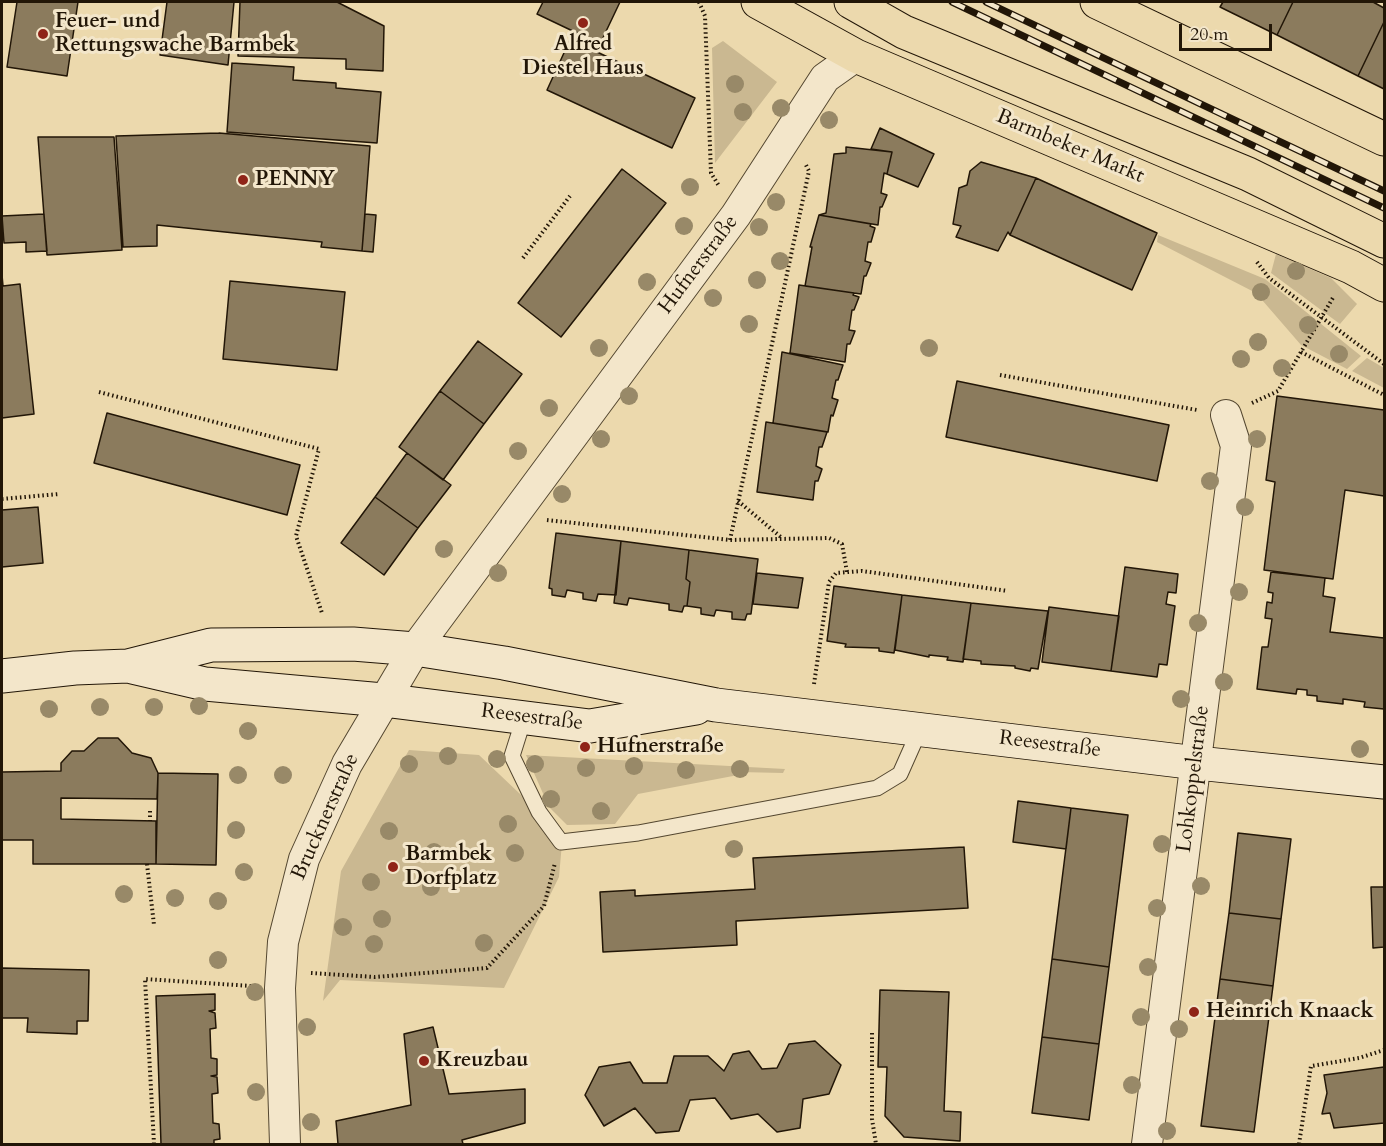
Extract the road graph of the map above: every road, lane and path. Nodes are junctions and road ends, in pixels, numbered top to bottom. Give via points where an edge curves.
1 (699, 2) edge
2 (758, 2) edge
3 (851, 2) edge
4 (1097, 2) edge
5 (904, 32) junction
6 (856, 56) junction
7 (788, 133) junction
8 (1384, 139) edge
9 (570, 196) dead end
10 (736, 215) junction
11 (1384, 241) edge
12 (523, 258) dead end
13 (1256, 261) dead end
14 (1351, 267) junction
15 (1384, 285) edge
16 (1321, 318) junction
17 (1302, 351) junction
18 (1384, 364) edge
19 (1000, 375) dead end
20 (99, 392) dead end
21 (1384, 395) edge
22 (1226, 415) junction
23 (59, 494) dead end
24 (2, 499) edge
25 (738, 501) junction
26 (513, 516) junction
27 (783, 538) junction
28 (730, 540) junction
29 (847, 572) junction
30 (1008, 591) dead end
31 (331, 643) junction
32 (416, 649) junction
33 (128, 666) junction
34 (2, 676) edge
35 (383, 700) junction
36 (716, 705) junction
37 (809, 715) junction
38 (524, 718) junction
39 (920, 729) junction
40 (1197, 763) junction
41 (1384, 782) edge
42 (150, 811) dead end
43 (150, 821) dead end
44 (561, 842) junction
45 (147, 864) dead end
46 (154, 925) dead end
47 (280, 980) junction
48 (872, 1033) dead end
49 (1384, 1050) edge
50 (153, 1144) edge
51 (285, 1144) edge
52 (876, 1144) edge
53 (1147, 1144) edge
54 (1299, 1144) edge

1 - 10 path via 705,16 711,173
2 - 6 main road, Barmbeker Markt
3 - 5 main road, Barmbeker Markt
4 - 8 main road
5 - 6 main road via 874,41
5 - 11 main road, Barmbeker Markt via 1248,174
6 - 7 street, Hufnerstraße via 825,78
6 - 14 main road, Barmbeker Markt
7 - 10 street, Hufnerstraße
7 - 25 path via 809,171
9 - 12 path
10 - 26 street, Hufnerstraße
13 - 16 path via 1269,278
14 - 15 main road, Barmbeker Markt
14 - 16 path
16 - 17 path
16 - 18 path
17 - 21 path
17 - 22 path via 1278,391
19 - 22 path
20 - 31 path via 319,449 297,536
22 - 40 street, Lohkoppelstraße via 1236,446
23 - 24 path
25 - 27 path
25 - 28 path
26 - 28 path
26 - 32 street, Hufnerstraße
27 - 28 path
27 - 29 path via 830,538 842,544
29 - 30 path
29 - 37 path via 836,573 829,582
31 - 32 main road
31 - 33 main road via 211,645
32 - 35 street, Brucknerstraße
32 - 36 main road, Reesestraße
33 - 34 main road
33 - 35 main road via 204,684
35 - 38 main road, Reesestraße
35 - 47 street, Brucknerstraße via 330,799 304,859 289,911
36 - 37 main road, Reesestraße
36 - 38 main road, Reesestraße via 590,726
37 - 39 main road, Reesestraße
38 - 44 lane via 512,756 539,812
39 - 40 main road, Reesestraße
39 - 44 lane via 900,774 877,788 638,833
40 - 41 main road, Reesestraße
40 - 53 street, Lohkoppelstraße
42 - 43 path
44 - 47 path via 544,906 487,968
45 - 46 path
47 - 50 path via 145,979
47 - 51 street, Brucknerstraße
48 - 52 path via 872,1119
49 - 54 path via 1311,1066

